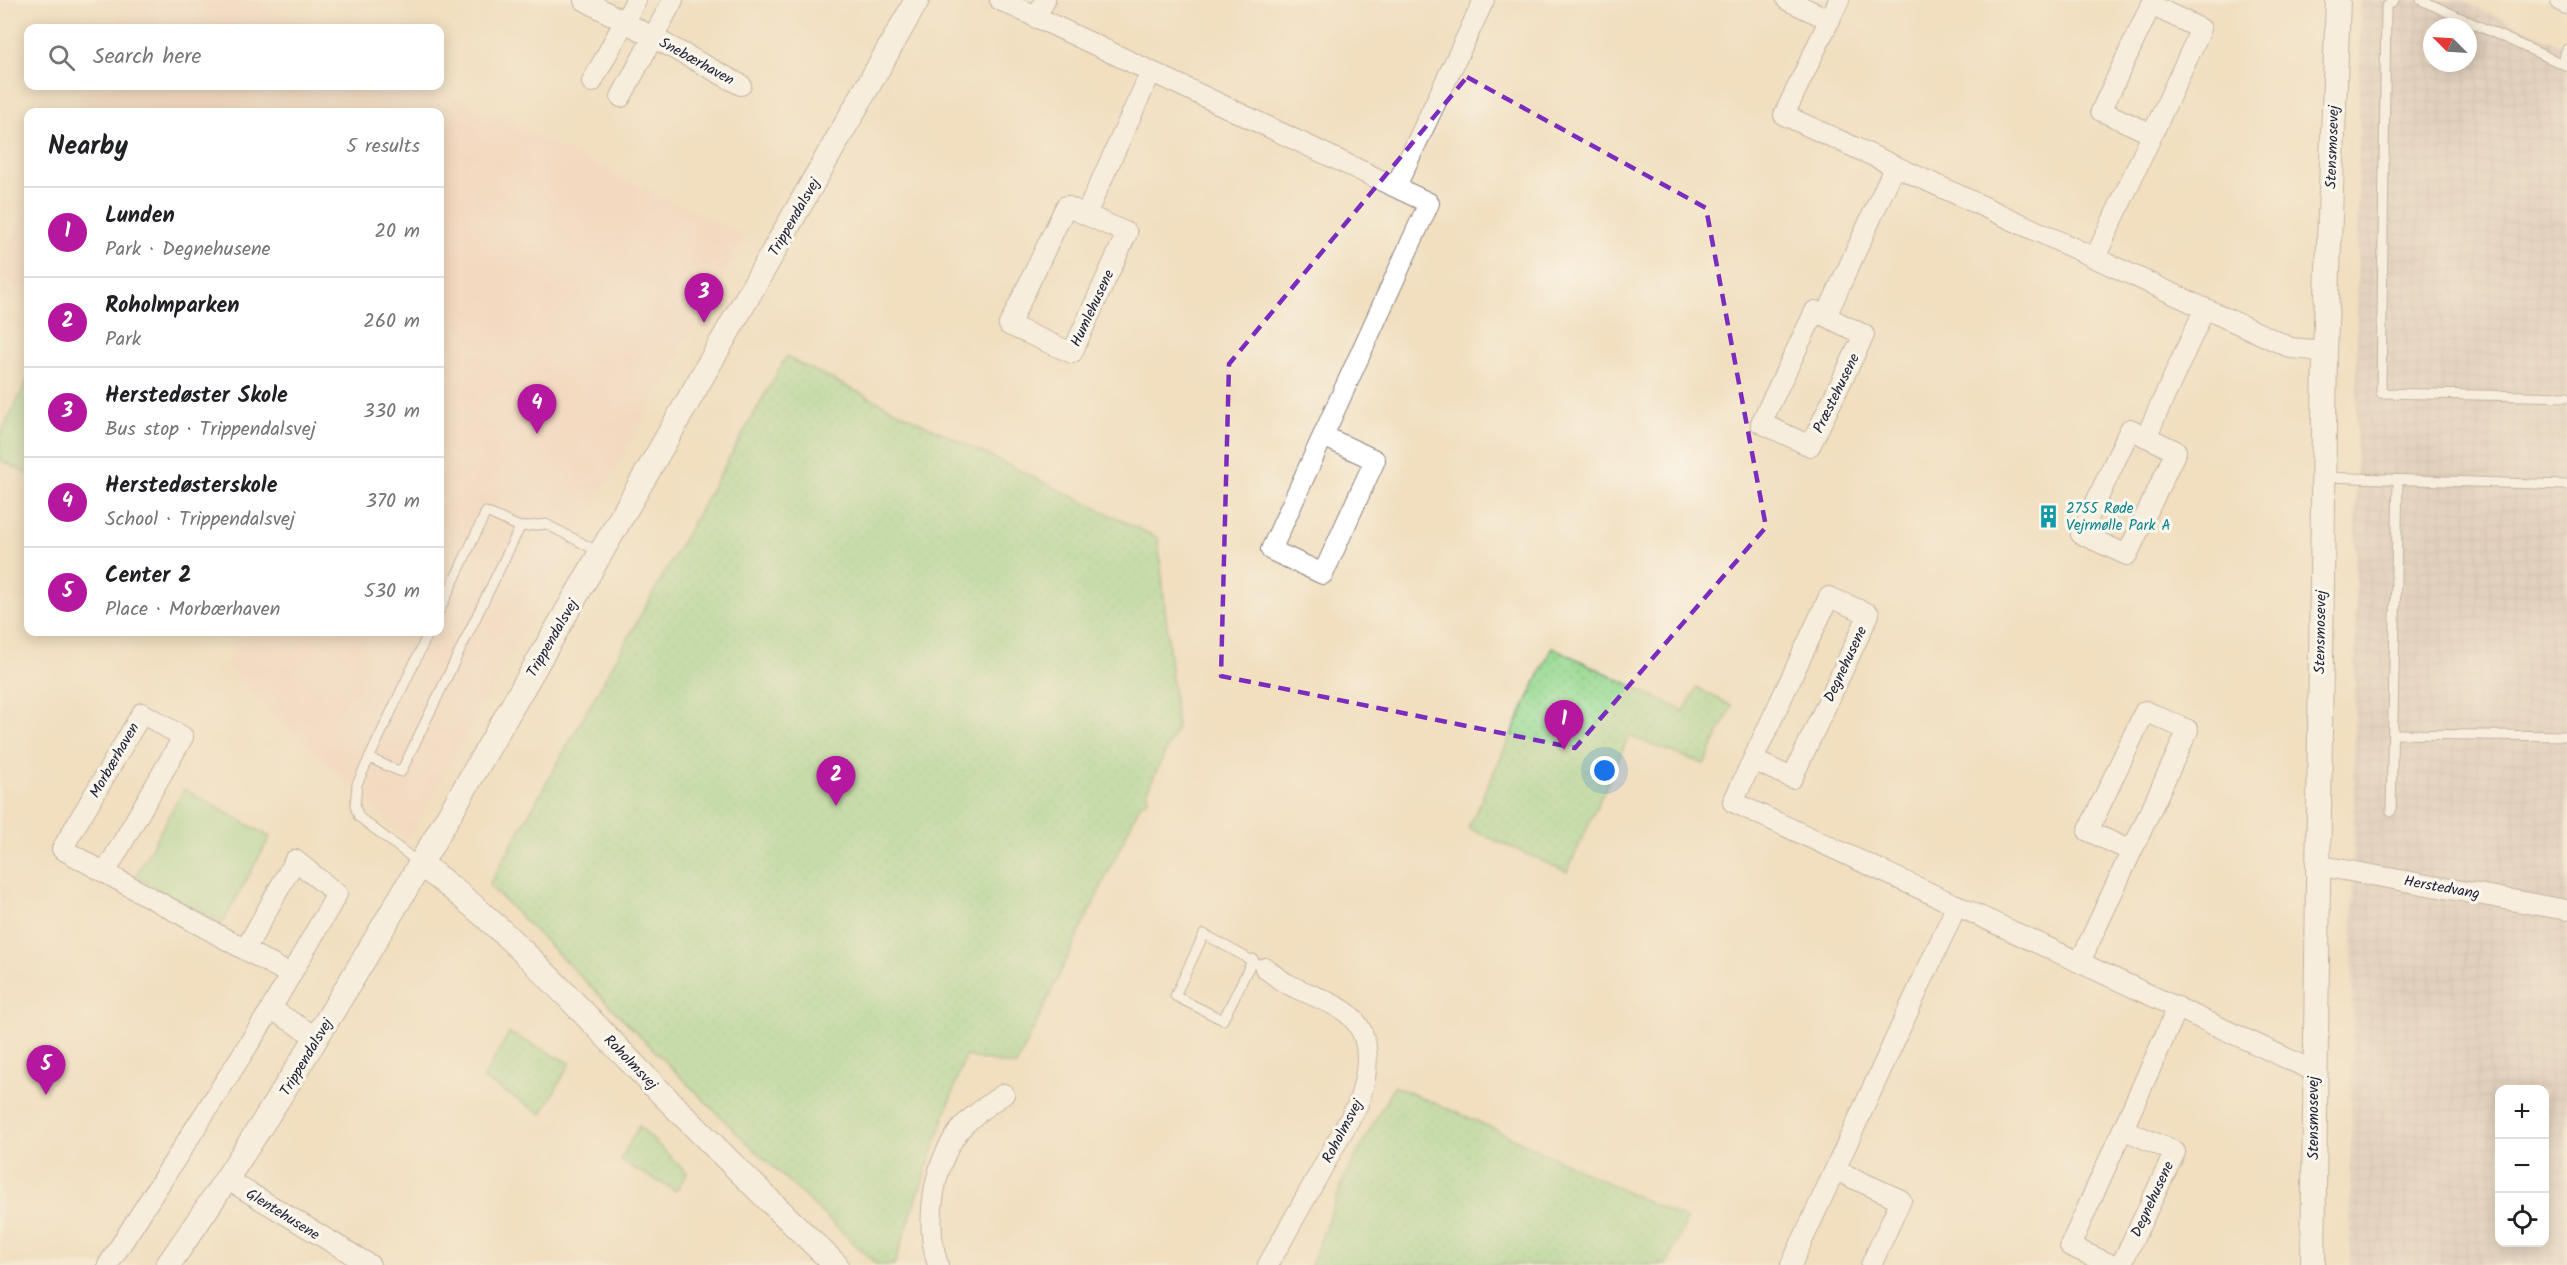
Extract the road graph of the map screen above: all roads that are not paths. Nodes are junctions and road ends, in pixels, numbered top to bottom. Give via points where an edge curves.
1 (584, 0) edge
2 (636, 0) edge
3 (673, 0) edge
4 (917, 0) edge
5 (1000, 0) edge
6 (1045, 0) edge
7 (1484, 0) edge
8 (1787, 0) edge
9 (1839, 0) edge
10 (2338, 0) edge
11 (2394, 0) edge
12 (2421, 0) edge
13 (1035, 18) junction
14 (1830, 20) junction
15 (624, 22) junction
16 (653, 37) junction
17 (2567, 50) edge
18 (2564, 64) edge
19 (1151, 72) junction
20 (592, 82) dead end
21 (741, 85) dead end
22 (621, 97) dead end
23 (2151, 134) junction
24 (1895, 166) junction
25 (1396, 186) junction
26 (1086, 214) junction
27 (2095, 258) junction
28 (2204, 310) junction
29 (1826, 316) junction
30 (2325, 351) junction
31 (2567, 397) edge
32 (1323, 436) junction
33 (2146, 437) junction
34 (2323, 477) junction
35 (2398, 480) junction
36 (2567, 485) edge
37 (520, 527) junction
38 (601, 553) junction
39 (444, 601) edge
40 (427, 636) edge
41 (2393, 734) junction
42 (2567, 736) edge
43 (369, 758) junction
44 (1752, 760) junction
45 (2391, 811) dead end
46 (2131, 850) junction
47 (420, 864) junction
48 (2316, 865) junction
49 (105, 873) junction
50 (1957, 905) junction
51 (2567, 909) edge
52 (245, 950) junction
53 (2080, 962) junction
54 (1259, 964) junction
55 (291, 975) junction
56 (2178, 1007) junction
57 (271, 1009) junction
58 (318, 1038) junction
59 (2314, 1071) junction
60 (1004, 1094) dead end
61 (2123, 1129) junction
62 (1834, 1170) junction
63 (228, 1180) junction
64 (108, 1265) edge
65 (168, 1265) edge
66 (370, 1265) edge
67 (836, 1265) edge
68 (938, 1265) edge
69 (1268, 1265) edge
70 (1791, 1265) edge
71 (1871, 1265) edge
72 (2112, 1265) edge
73 (2121, 1265) edge
74 (2313, 1265) edge

1 - 15 street, Snebærhaven
2 - 15 street
3 - 16 street, Snebærhaven
4 - 38 street, Trippendalsvej
5 - 13 street
6 - 13 street
7 - 25 street
8 - 14 street
9 - 14 street
10 - 30 street, Stensmosevej
11 - 31 lane via 2386,7 2381,393
12 - 18 lane
13 - 19 street
14 - 24 street via 1784,115
15 - 16 street, Snebærhaven
15 - 20 street
16 - 21 street, Snebærhaven
16 - 22 street, Snebærhaven
17 - 18 lane
19 - 25 street
19 - 26 street
23 - 23 street via 2201,29 2151,5 2102,111
23 - 27 street
24 - 27 street
24 - 29 street
25 - 32 street via 1430,203
26 - 26 street, Humlehusene via 1127,233 1072,353 1009,325 1066,206
27 - 28 street
28 - 30 street via 2291,348
28 - 33 street
29 - 29 street, Præstehusene via 1815,311 1761,423 1810,446 1864,335
30 - 34 street, Stensmosevej
32 - 32 street via 1375,460 1323,574 1270,550
33 - 33 street via 2130,429 2081,534 2127,555 2176,451
34 - 35 lane
34 - 48 street, Stensmosevej
35 - 36 lane
35 - 41 lane
37 - 38 lane via 546,524
37 - 39 lane via 486,512
37 - 43 lane via 401,772
38 - 47 street, Trippendalsvej
40 - 43 lane
41 - 42 lane
41 - 45 lane
43 - 47 lane via 355,795 359,817
44 - 44 street, Degnehusene via 1829,597 1869,614 1792,778
44 - 50 street, Degnehusene via 1733,802
46 - 46 street via 2188,730 2145,711 2088,831
46 - 53 street
47 - 58 street, Trippendalsvej
47 - 67 street, Roholmsvej via 449,885 535,964
48 - 51 street, Herstedvang
48 - 59 street, Stensmosevej
49 - 49 street, Morbærhaven via 62,849 142,713 183,736
49 - 52 street, Morbærhaven
50 - 53 street, Degnehusene
50 - 62 street
52 - 55 street, Morbærhaven
52 - 55 street via 295,860 337,894
53 - 56 street, Degnehusene
54 - 54 lane via 1223,1020 1175,996 1204,934
54 - 69 street, Roholmsvej via 1287,984 1347,1013 1362,1032 1368,1057 1358,1104
55 - 57 street
56 - 59 street, Degnehusene
56 - 61 street
57 - 58 street
57 - 64 street
58 - 63 street, Trippendalsvej
59 - 74 street, Stensmosevej
60 - 68 street via 963,1127 939,1173 932,1232
61 - 72 street via 2070,1246
61 - 73 street, Degnehusene via 2175,1152
62 - 70 street
62 - 71 street via 1901,1200
63 - 65 street, Trippendalsvej
63 - 66 street, Glentehusene

